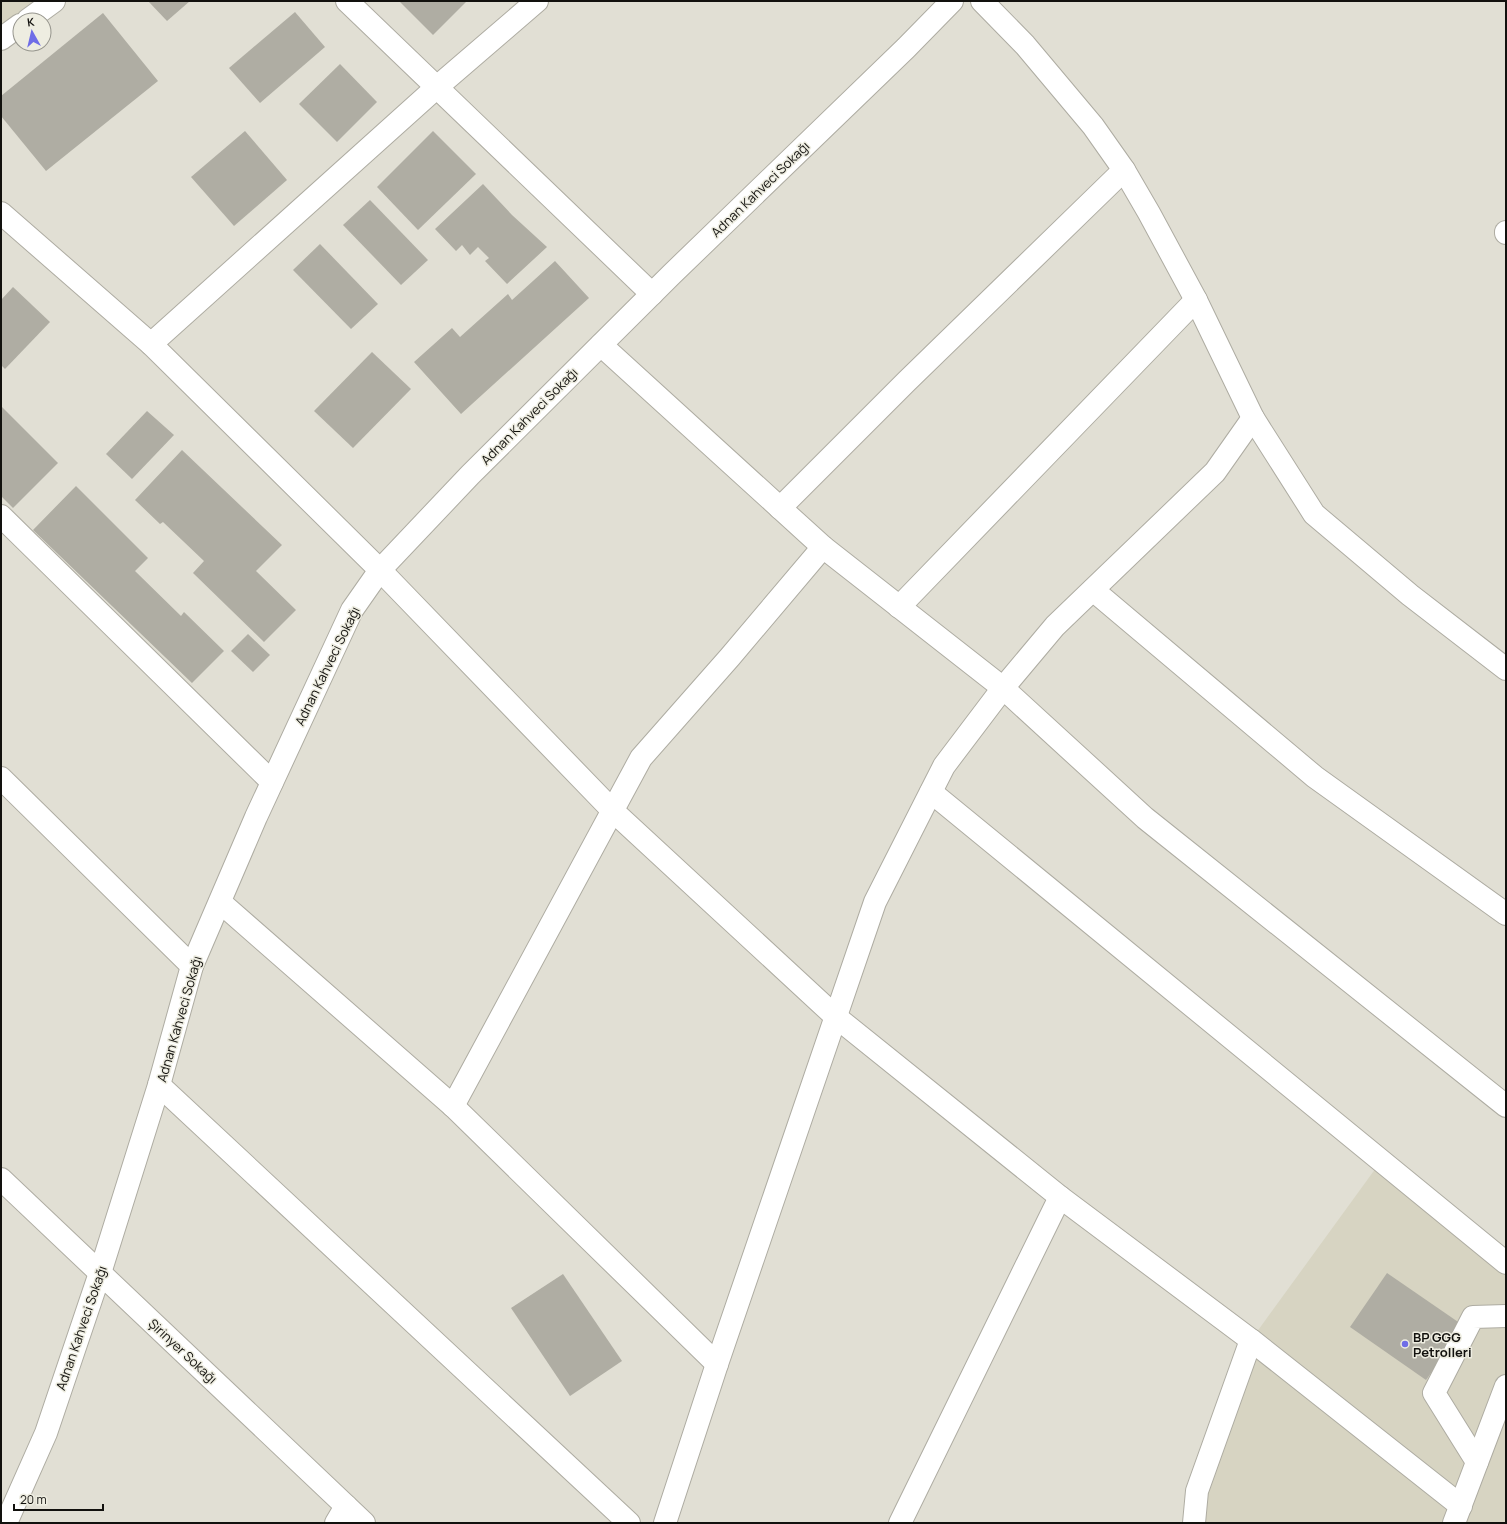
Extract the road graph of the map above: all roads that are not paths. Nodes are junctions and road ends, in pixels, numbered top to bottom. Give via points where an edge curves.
1 (54, 1) edge
2 (347, 1) edge
3 (538, 1) edge
4 (952, 1) edge
5 (982, 1) edge
6 (39, 12) edge
7 (12, 31) edge
8 (1, 39) edge
9 (437, 87) junction
10 (1124, 170) junction
11 (1, 213) edge
12 (652, 294) junction
13 (1196, 300) junction
14 (151, 344) junction
15 (601, 345) junction
16 (1253, 418) junction
17 (780, 508) junction
18 (1, 516) edge
19 (823, 547) junction
20 (380, 570) junction
21 (1093, 590) junction
22 (899, 607) junction
23 (1506, 669) edge
24 (1002, 688) junction
25 (1, 778) edge
26 (272, 782) junction
27 (931, 792) junction
28 (614, 811) junction
29 (220, 902) junction
30 (1506, 914) edge
31 (192, 966) junction
32 (836, 1018) junction
33 (159, 1085) junction
34 (453, 1106) junction
35 (1506, 1106) edge
36 (1, 1179) edge
37 (1060, 1197) junction
38 (1506, 1263) edge
39 (100, 1273) junction
40 (1506, 1316) edge
41 (1251, 1340) junction
42 (717, 1364) junction
43 (1506, 1386) edge
44 (1477, 1462) junction
45 (341, 1514) edge
46 (1458, 1514) edge
47 (6, 1523) edge
48 (364, 1523) edge
49 (629, 1523) edge
50 (665, 1523) edge
51 (900, 1523) edge
52 (1194, 1523) edge

1 - 6 street
2 - 9 street
3 - 9 street
4 - 12 street, Adnan Kahveci Sokağı
5 - 10 street via 1034,56 1093,126
7 - 8 street
9 - 12 street
9 - 14 street
10 - 13 street
10 - 17 street
11 - 14 street
12 - 15 street, Adnan Kahveci Sokağı
13 - 16 street
13 - 22 street
14 - 20 street
15 - 17 street
15 - 20 street, Adnan Kahveci Sokağı via 470,475
16 - 21 street via 1215,472
16 - 23 street via 1314,514 1410,595
17 - 19 street
18 - 26 street
19 - 22 street
19 - 28 street via 641,758
20 - 26 street, Adnan Kahveci Sokağı via 352,610
20 - 28 street
21 - 24 street via 1055,626
21 - 30 street via 1315,777
22 - 24 street
24 - 27 street via 944,766
24 - 35 street via 1145,818
25 - 31 street
26 - 29 street, Adnan Kahveci Sokağı
27 - 32 street via 875,902
27 - 38 street
28 - 32 street
28 - 34 street
29 - 31 street, Adnan Kahveci Sokağı
29 - 34 street
31 - 33 street, Adnan Kahveci Sokağı
32 - 37 street
32 - 42 street
33 - 39 street, Adnan Kahveci Sokağı
33 - 49 street
34 - 42 street
36 - 39 street, Şirinyer Sokağı
37 - 41 street
37 - 51 street
39 - 45 street, Şirinyer Sokağı
39 - 47 street, Adnan Kahveci Sokağı via 46,1432
40 - 44 street via 1473,1317 1434,1393
41 - 46 street
41 - 52 street via 1197,1492
42 - 50 street
43 - 44 street
44 - 46 street
45 - 48 street, Şirinyer Sokağı

